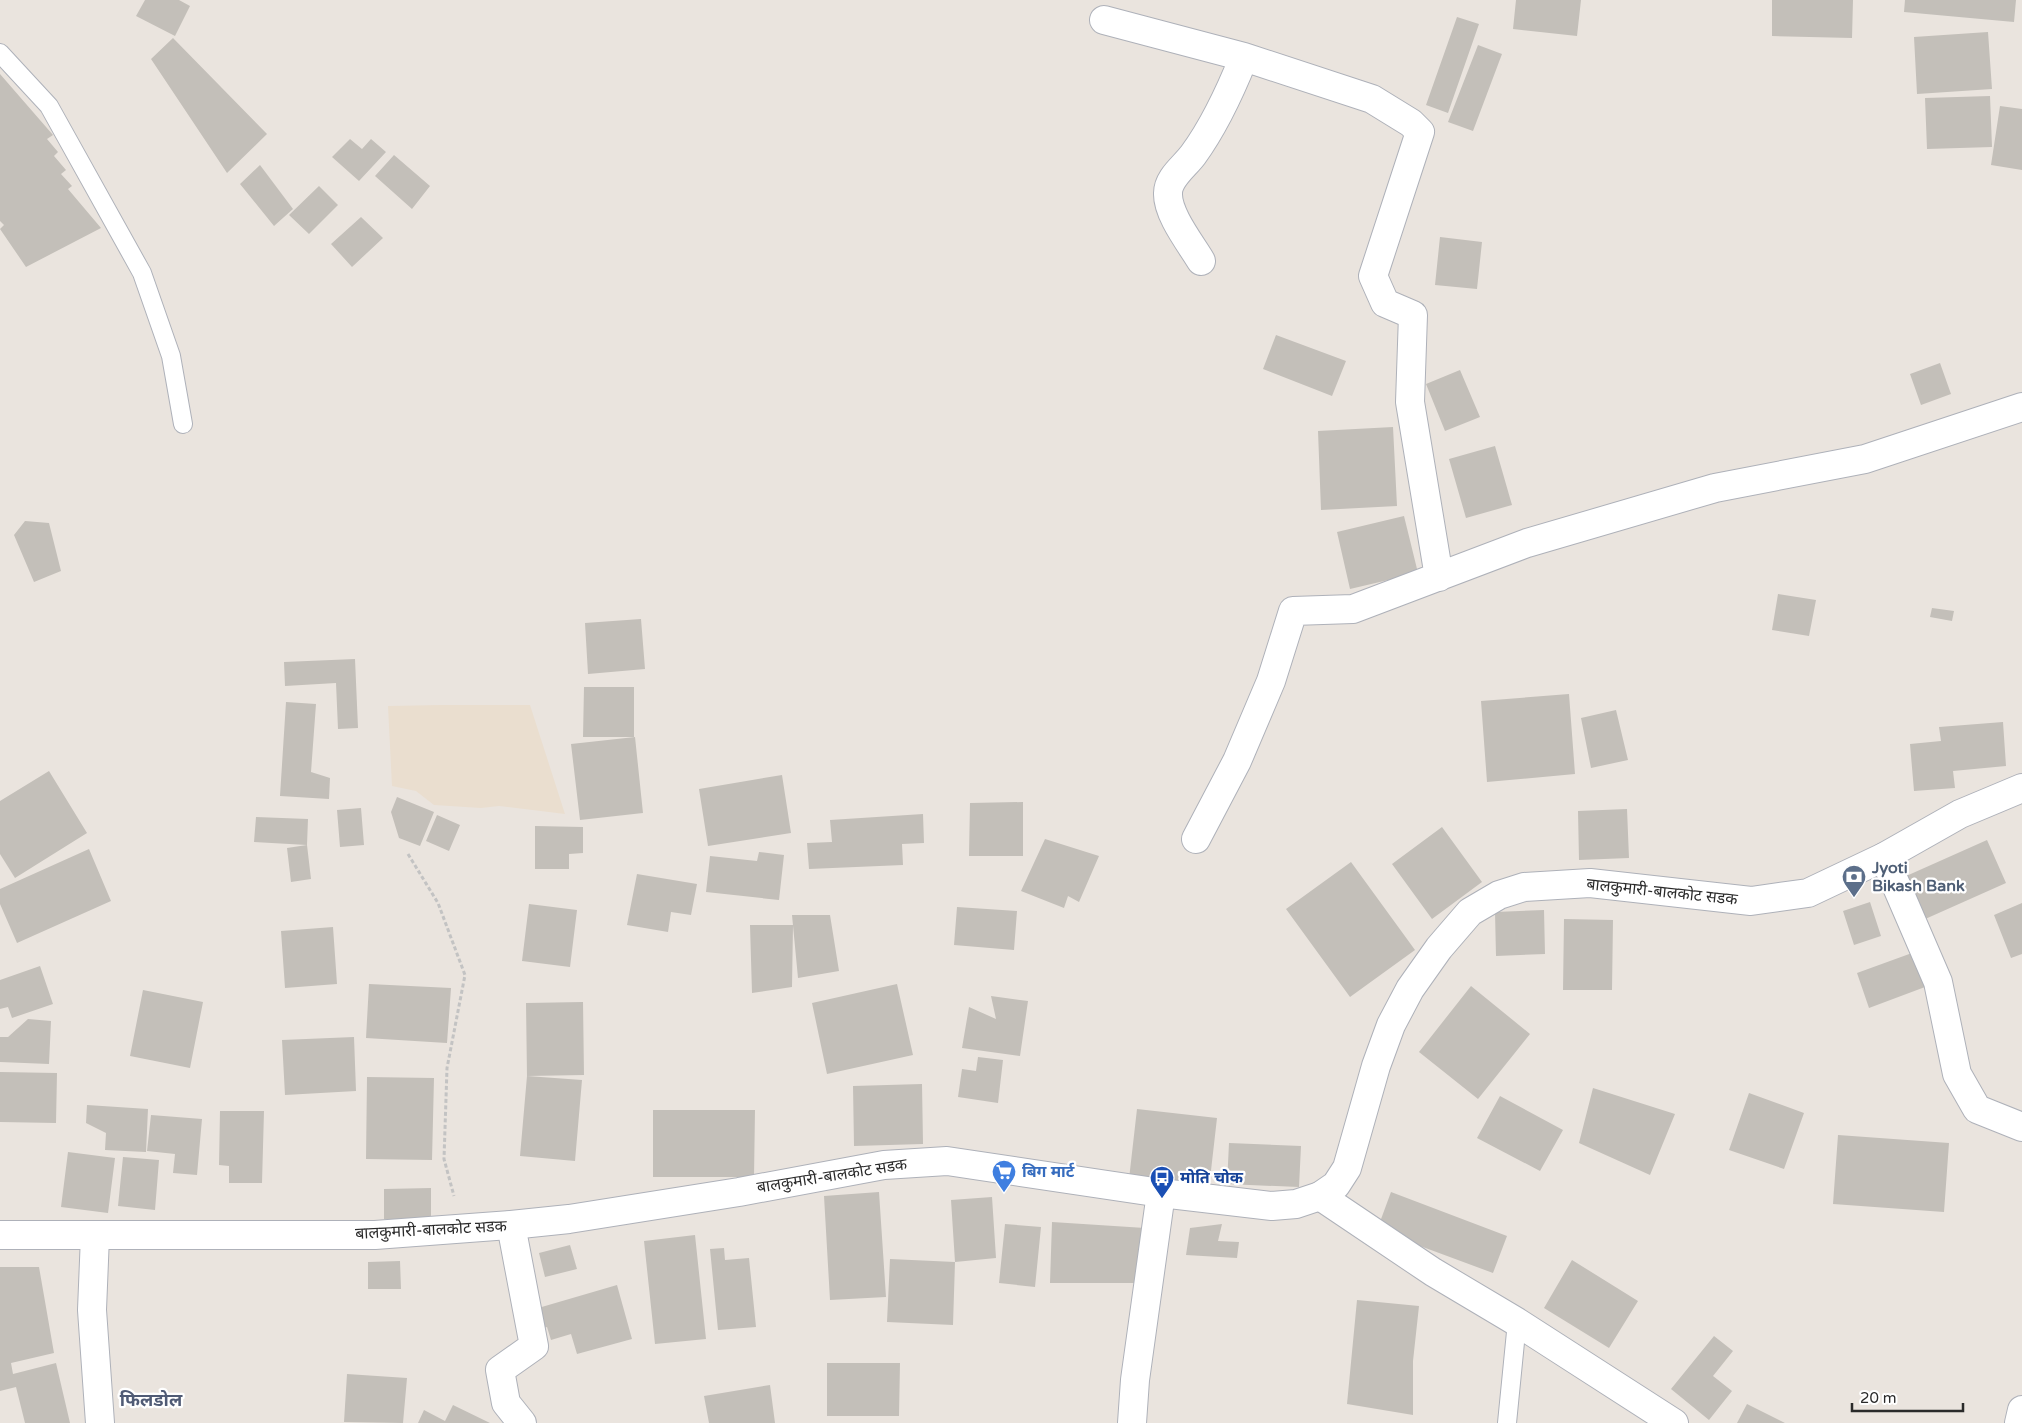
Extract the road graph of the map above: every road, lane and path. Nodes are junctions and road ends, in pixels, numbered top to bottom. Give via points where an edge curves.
1 (1104, 20) dead end
2 (0, 53) edge
3 (1244, 57) junction
4 (1201, 261) dead end
5 (2022, 407) edge
6 (183, 424) dead end
7 (1439, 577) junction
8 (2022, 788) edge
9 (1196, 839) dead end
10 (408, 854) dead end
11 (1884, 857) junction
12 (2022, 1127) edge
13 (1161, 1193) junction
14 (1320, 1196) junction
15 (511, 1226) junction
16 (462, 1228) junction
17 (0, 1235) edge
18 (95, 1236) junction
19 (1517, 1322) junction
20 (2022, 1410) edge
21 (100, 1423) edge
22 (522, 1423) edge
23 (1132, 1423) edge
24 (1507, 1423) edge
25 (1674, 1423) edge
26 (2019, 1423) edge

1 - 3 street
2 - 6 lane via 48,106 142,273 171,356
3 - 4 street via 1224,105 1193,155 1172,179 1168,193 1171,211
3 - 7 street via 1372,99 1420,132 1373,276 1385,303 1413,315 1410,402
5 - 7 street via 1865,459 1715,488 1527,542
7 - 9 street via 1353,609 1293,611 1270,681 1237,762
8 - 11 street, बालकुमारी-बालकोट सडक via 1960,814
10 - 16 path via 438,903 466,975 447,1068 444,1159
11 - 12 street via 1938,982 1957,1074 1977,1109
11 - 14 street, बालकुमारी-बालकोट सडक via 1808,893 1751,901 1590,883 1524,887 1499,895 1470,912 1410,989 1376,1066 1347,1168 1336,1185
13 - 14 street, बालकुमारी-बालकोट सडक via 1272,1206 1296,1204
13 - 15 street, बालकुमारी-बालकोट सडक via 947,1161 884,1165 711,1196
13 - 23 street via 1134,1380
14 - 19 street via 1433,1272
15 - 16 street, बालकुमारी-बालकोट सडक
15 - 22 street via 534,1346 500,1370 506,1403
16 - 18 street, बालकुमारी-बालकोट सडक via 375,1235
17 - 18 street, बालकुमारी-बालकोट सडक
18 - 21 street via 92,1310
19 - 24 lane
19 - 25 street
20 - 26 street

